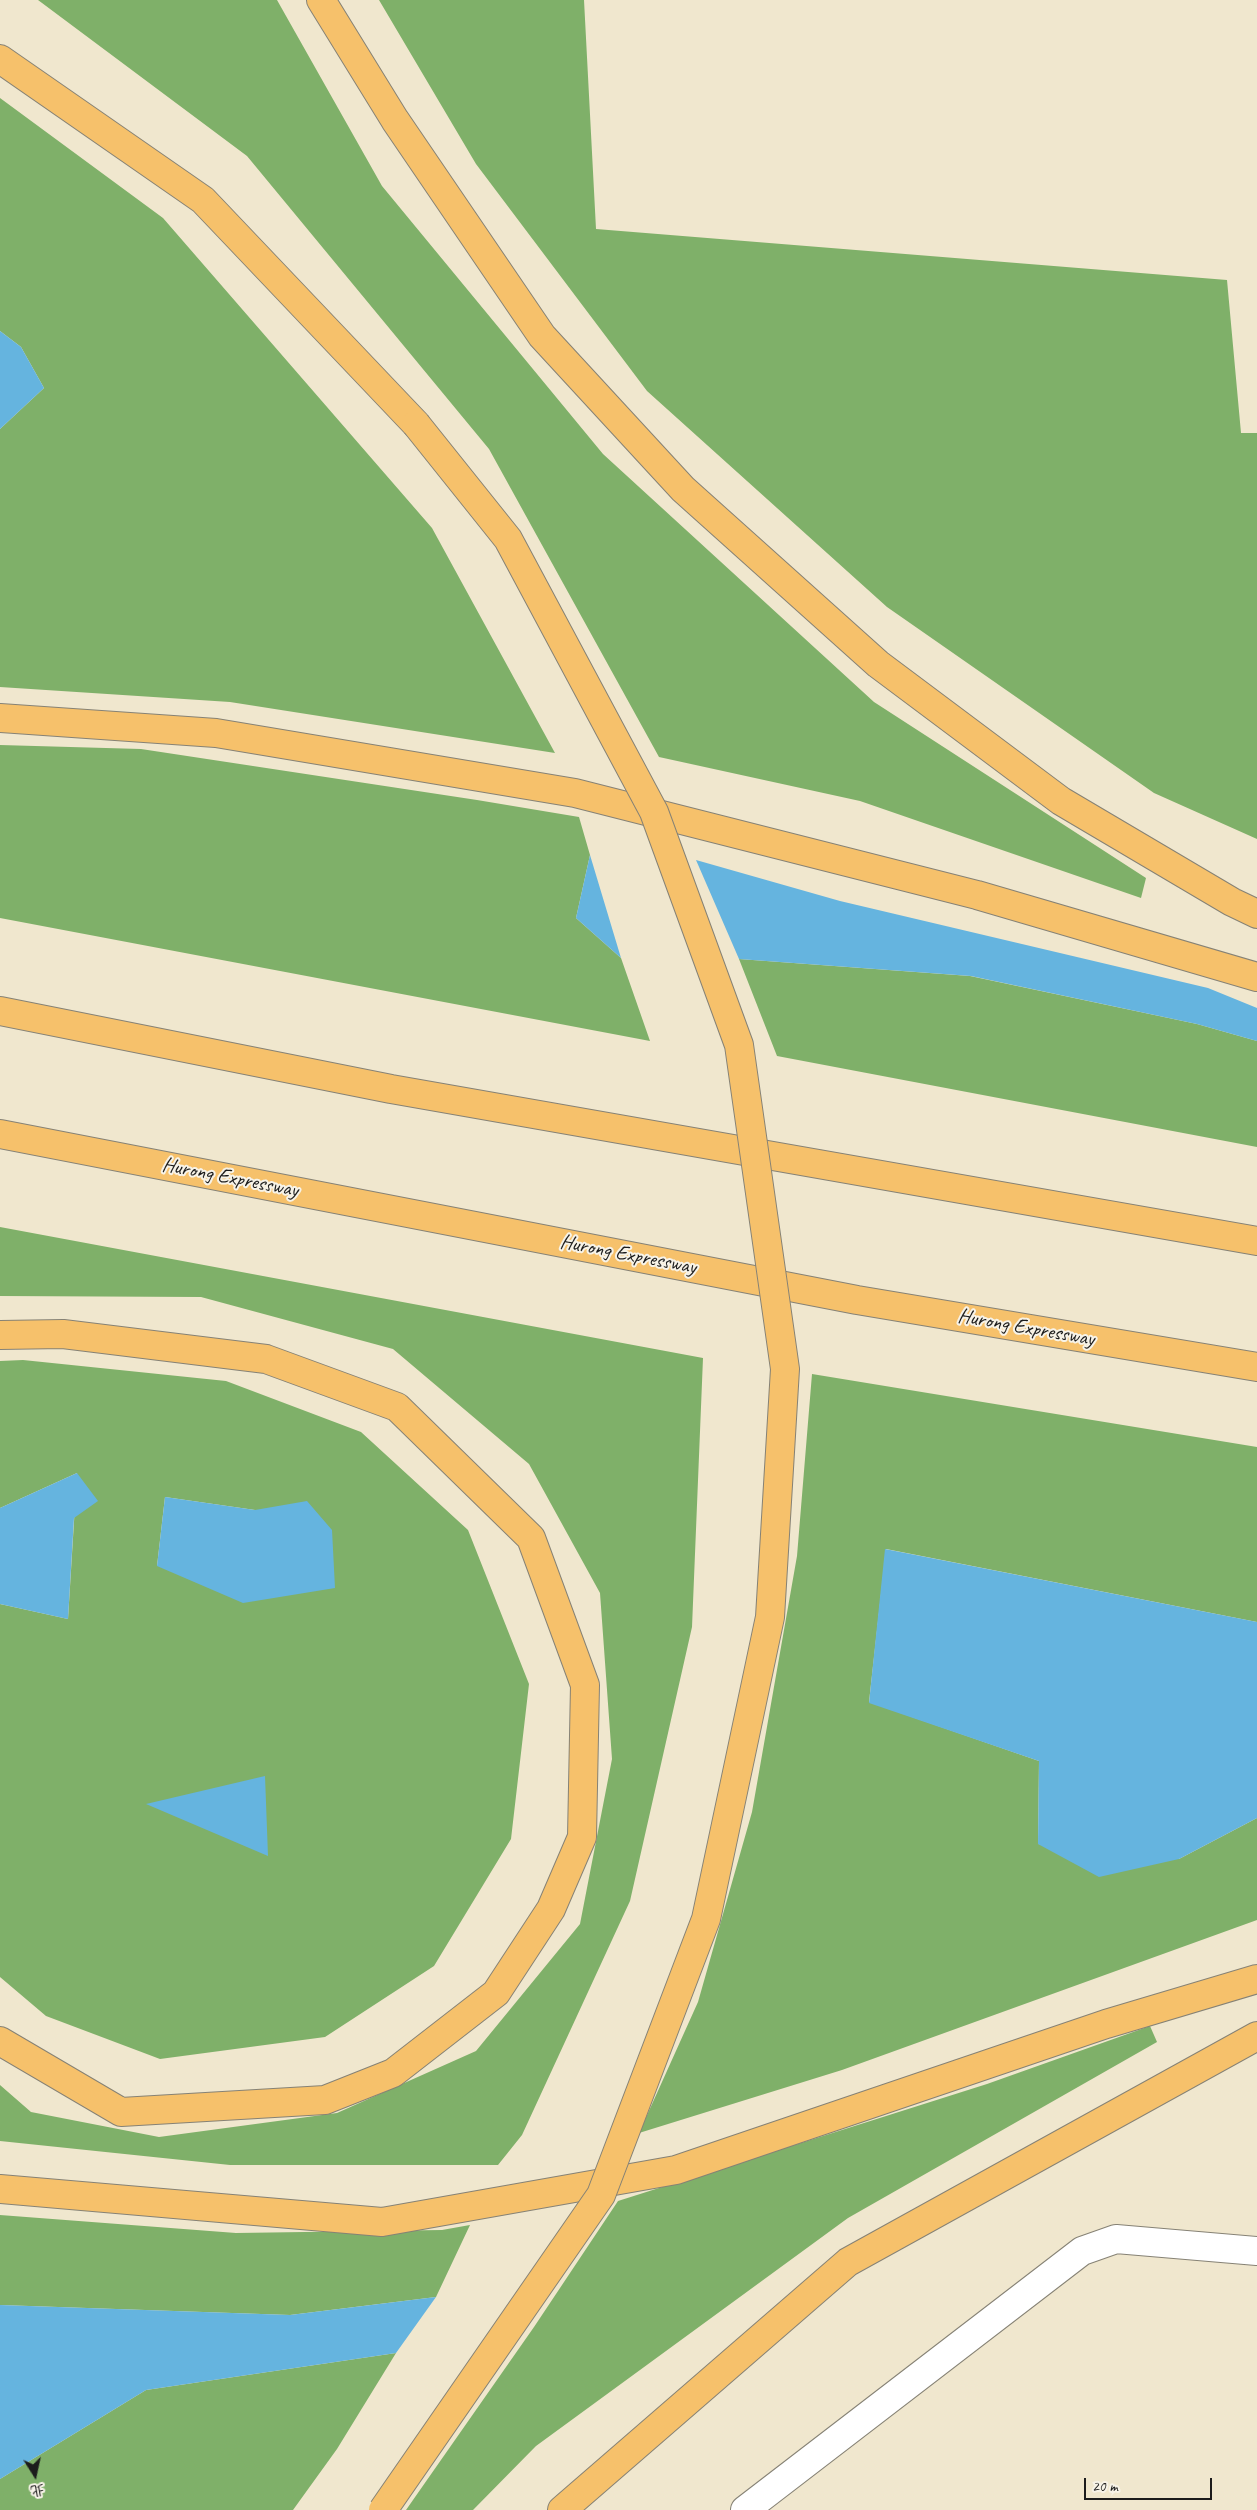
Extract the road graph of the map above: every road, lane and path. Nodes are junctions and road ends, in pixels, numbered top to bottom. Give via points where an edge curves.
1 (320, 0) edge
2 (0, 59) edge
3 (0, 718) edge
4 (1257, 914) edge
5 (1257, 977) edge
6 (0, 1011) edge
7 (0, 1134) edge
8 (1257, 1241) edge
9 (0, 1335) edge
10 (1257, 1368) edge
11 (1257, 1979) edge
12 (1257, 2036) edge
13 (0, 2041) edge
14 (0, 2189) edge
15 (1257, 2251) edge
16 (383, 2510) edge
17 (562, 2510) edge
18 (745, 2510) edge

1 - 4 highway via 396,120 542,336 683,489 878,664 1061,801
2 - 16 highway, bridge via 203,200 416,424 508,539 654,812 739,1045 785,1369 770,1617 706,1919 601,2195
3 - 5 highway via 216,733 574,793 977,895
6 - 8 highway via 391,1090
7 - 10 highway, Hurong Expressway via 857,1300
9 - 13 highway via 63,1334 266,1359 397,1407 531,1538 585,1685 582,1837 551,1909 496,1994 393,2073 325,2100 121,2112
11 - 14 highway via 1106,2024 676,2170 382,2222
12 - 17 highway via 848,2262
15 - 18 street via 1116,2239 1082,2251

